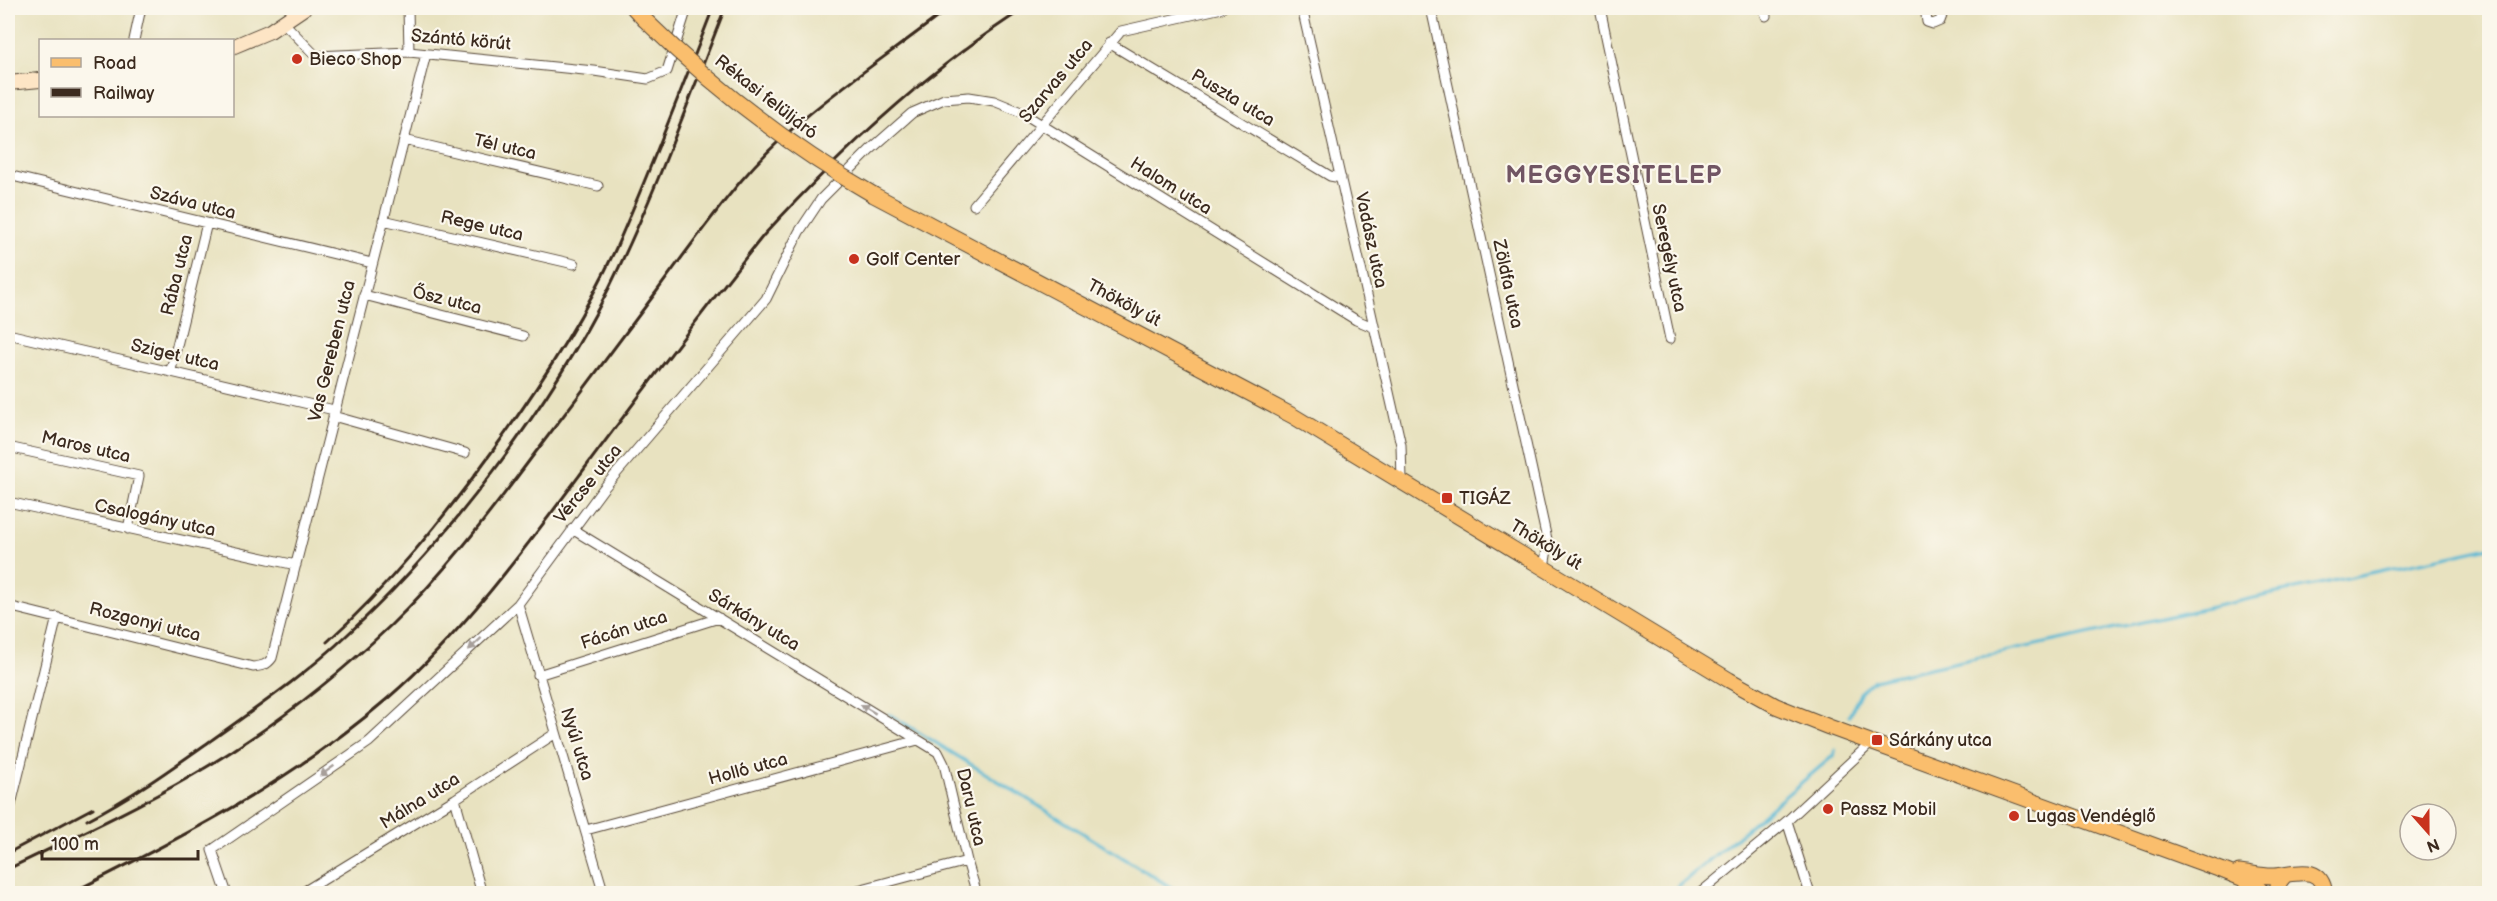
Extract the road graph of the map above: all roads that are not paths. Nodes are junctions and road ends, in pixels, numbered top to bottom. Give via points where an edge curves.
1 (141, 8) edge
2 (304, 8) edge
3 (408, 8) edge
4 (1222, 8) edge
5 (1302, 8) edge
6 (1431, 8) edge
7 (1600, 8) edge
8 (1925, 8) edge
9 (1939, 8) edge
10 (687, 9) edge
11 (639, 13) edge
12 (284, 22) junction
13 (134, 39) edge
14 (1109, 43) junction
15 (234, 46) edge
16 (409, 52) junction
17 (426, 54) junction
18 (39, 80) edge
19 (8, 82) edge
20 (944, 99) joint
21 (1041, 125) junction
22 (404, 140) junction
23 (8, 175) edge
24 (1341, 178) junction
25 (598, 186) dead end
26 (874, 195) joint
27 (974, 205) dead end
28 (383, 220) junction
29 (207, 223) junction
30 (372, 263) junction
31 (574, 264) dead end
32 (364, 296) junction
33 (1373, 327) junction
34 (8, 334) edge
35 (523, 336) dead end
36 (1670, 339) dead end
37 (171, 370) junction
38 (334, 413) junction
39 (8, 447) edge
40 (465, 453) dead end
41 (1402, 480) junction
42 (8, 502) edge
43 (128, 529) junction
44 (572, 529) junction
45 (296, 565) junction
46 (1544, 567) junction
47 (518, 604) junction
48 (8, 606) edge
49 (57, 617) junction
50 (719, 618) junction
51 (272, 658) joint
52 (538, 675) junction
53 (556, 733) junction
54 (918, 740) junction
55 (1872, 743) junction
56 (455, 799) junction
57 (8, 817) edge
58 (1787, 821) junction
59 (586, 830) junction
60 (967, 861) junction
61 (2224, 870) junction
62 (2285, 875) junction
63 (2326, 892) edge
64 (227, 894) edge
65 (300, 894) edge
66 (482, 894) edge
67 (604, 894) edge
68 (843, 894) edge
69 (978, 894) edge
70 (1699, 894) edge
71 (1810, 894) edge
72 (2247, 894) edge
73 (2265, 894) edge
74 (2275, 894) edge

1 - 13 street
2 - 12 street
3 - 16 street
4 - 14 street, Szarvas utca via 1121,31
5 - 24 street, Vadász utca
6 - 46 street, Zöldfa utca via 1548,544
7 - 36 street, Seregély utca
8 - 9 street via 1927,22 1933,24 1940,21 1943,13
10 - 17 street, Szántó körút via 667,71 648,79
11 - 26 main road, Rékasi felüljáró, bridge via 689,62 790,143
12 - 15 street
12 - 16 street, Szántó körút via 316,56
14 - 21 street, Szarvas utca
14 - 24 street, Puszta utca via 1330,176
16 - 17 street, Szántó körút
17 - 22 street, Vas Gereben utca
18 - 19 street
20 - 21 street, Halom utca via 994,101
20 - 44 street, Vércse utca via 912,113 821,199 799,232 766,299
21 - 27 street, Szarvas utca
21 - 33 street, Halom utca
22 - 25 street, Tél utca
22 - 28 street, Vas Gereben utca
23 - 29 street, Száva utca
24 - 33 street, Vadász utca
26 - 41 main road, Thököly út via 1172,350
28 - 30 street, Vas Gereben utca
28 - 31 street, Rege utca
29 - 30 street, Száva utca
29 - 37 street, Rába utca
30 - 32 street, Vas Gereben utca
32 - 35 street, Ősz utca
32 - 38 street, Vas Gereben utca
33 - 41 street, Vadász utca via 1401,446
34 - 37 street, Sziget utca
37 - 38 street, Sziget utca
38 - 40 street, Sziget utca
38 - 45 street, Vas Gereben utca
39 - 43 street, Maros utca via 139,476
41 - 46 main road, Thököly út
42 - 43 street, Csalogány utca
43 - 45 street, Csalogány utca
44 - 47 street, Vércse utca
44 - 50 street, Sárkány utca
45 - 51 street, Vas Gereben utca
46 - 55 main road, Thököly út via 1776,706
47 - 52 street, Nyúl utca
47 -> 64 street, Vércse utca via 369,742 212,850
48 - 49 street, Rozgonyi utca
49 - 51 street, Rozgonyi utca via 253,667
49 - 57 street
50 - 52 street, Fácán utca
54 -> 50 street, Sárkány utca
52 - 53 street, Nyúl utca
53 - 56 street, Málna utca
53 - 59 street, Nyúl utca
54 - 59 street, Holló utca
54 - 60 street, Daru utca via 938,752 944,764
55 - 58 street
55 - 61 main road, Thököly út
56 - 65 street, Málna utca
56 - 66 street
58 - 70 street
58 - 71 street
59 - 67 street, Nyúl utca
60 - 68 street
60 - 69 street, Daru utca
61 - 62 main road, Thököly út
61 - 72 main road
61 - 73 main road, Thököly út via 2249,881
62 - 63 main road, Thököly út via 2298,871 2312,874
62 - 74 main road

